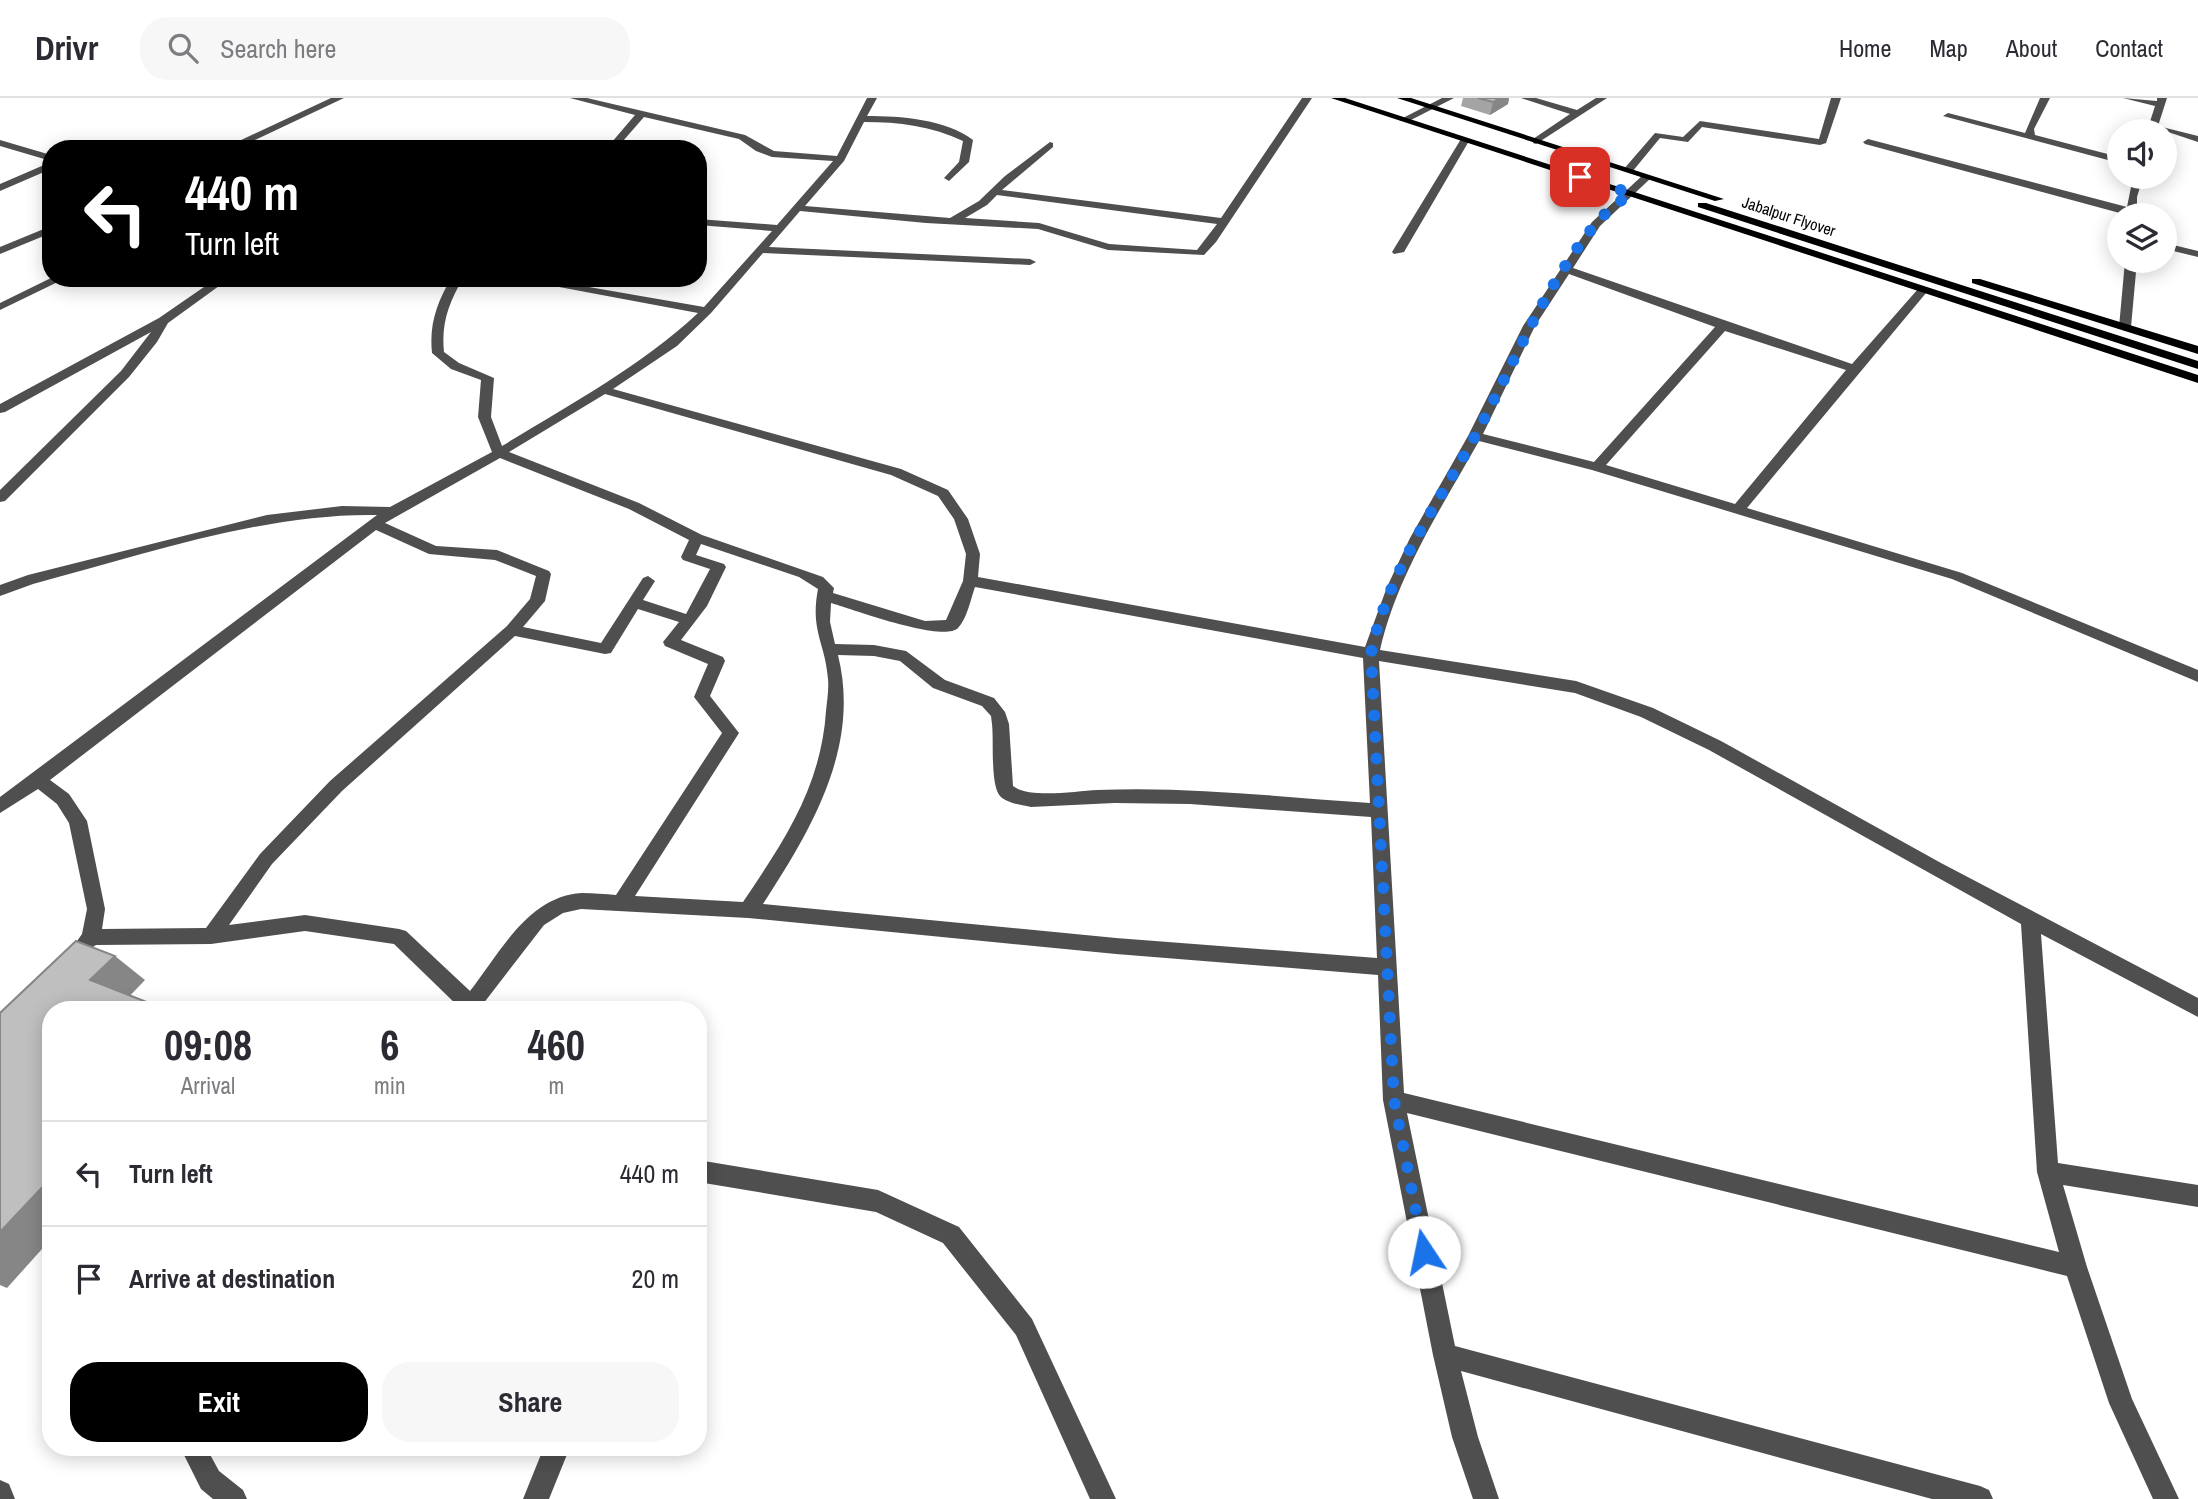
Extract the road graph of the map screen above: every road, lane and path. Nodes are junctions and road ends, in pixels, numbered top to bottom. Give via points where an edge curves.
1 (339, 98) edge
2 (575, 98) edge
3 (872, 98) edge
4 (1307, 98) edge
5 (1336, 98) edge
6 (1370, 98) edge
7 (1402, 98) edge
8 (1449, 98) edge
9 (1526, 98) edge
10 (1602, 98) edge
11 (1836, 98) edge
12 (2045, 98) edge
13 (2128, 98) edge
14 (2161, 101) edge
15 (1432, 107) junction
16 (642, 113) junction
17 (1579, 114) junction
18 (1948, 116) dead end
19 (861, 119) junction
20 (2156, 119) edge
21 (1404, 120) junction
22 (2177, 134) edge
23 (2030, 136) junction
24 (2198, 139) edge
25 (247, 140) edge
26 (619, 140) edge
27 (1464, 141) junction
28 (1536, 141) junction
29 (1868, 142) dead end
30 (0, 143) edge
31 (1050, 145) dead end
32 (42, 155) edge
33 (2107, 157) edge
34 (840, 159) junction
35 (42, 169) edge
36 (1628, 170) junction
37 (1647, 177) junction
38 (949, 178) dead end
39 (0, 188) edge
40 (994, 192) junction
41 (1630, 193) junction
42 (2107, 207) edge
43 (797, 208) junction
44 (953, 221) junction
45 (1224, 222) junction
46 (707, 223) edge
47 (780, 228) junction
48 (42, 233) edge
49 (2177, 249) edge
50 (761, 250) junction
51 (0, 251) edge
52 (1398, 253) dead end
53 (2198, 254) edge
54 (1030, 262) dead end
55 (1564, 269) junction
56 (2130, 273) edge
57 (42, 287) edge
58 (212, 287) edge
59 (452, 287) edge
60 (568, 287) edge
61 (1922, 291) junction
62 (0, 307) edge
63 (707, 311) junction
64 (163, 321) junction
65 (1723, 326) junction
66 (2125, 327) junction
67 (2198, 350) edge
68 (2198, 365) edge
69 (1854, 369) junction
70 (2198, 379) edge
71 (603, 390) junction
72 (0, 409) edge
73 (1475, 436) junction
74 (499, 453) junction
75 (1597, 467) junction
76 (0, 499) edge
77 (1737, 511) junction
78 (392, 512) junction
79 (376, 524) junction
80 (697, 538) junction
81 (648, 581) dead end
82 (970, 581) junction
83 (0, 591) edge
84 (825, 597) junction
85 (635, 603) junction
86 (689, 620) junction
87 (512, 631) junction
88 (830, 649) junction
89 (1371, 654) junction
90 (2198, 676) edge
91 (38, 780) junction
92 (0, 806) edge
93 (1379, 811) junction
94 (620, 904) junction
95 (748, 910) junction
96 (2029, 921) junction
97 (211, 936) junction
98 (91, 937) junction
99 (76, 954) edge
100 (1387, 967) junction
101 (467, 1001) edge
102 (477, 1001) edge
103 (2198, 1008) edge
104 (1394, 1100) junction
105 (707, 1172) edge
106 (2048, 1172) junction
107 (2198, 1196) edge
108 (2075, 1267) junction
109 (1445, 1354) junction
110 (197, 1456) edge
111 (553, 1456) edge
112 (0, 1493) edge
113 (2, 1499) edge
114 (234, 1499) edge
115 (536, 1499) edge
116 (1104, 1499) edge
117 (1486, 1499) edge
118 (1980, 1499) edge
119 (2166, 1499) edge

1 - 25 street
2 - 16 street
3 - 19 street
4 - 45 street
5 - 21 main road
6 - 68 main road, Jabalpur Flyover
7 - 15 main road
8 - 15 street
9 - 17 street
10 - 17 street
11 - 36 street via 1823,141 1700,124 1685,140 1658,135
12 - 23 street via 2029,129
13 - 14 street
14 - 20 street
15 - 21 street
15 - 28 main road
16 - 26 street
16 - 34 street via 742,137 772,154
17 - 28 street
18 - 23 street
19 - 34 street
19 - 38 street via 908,122 957,133 968,140 964,164
21 - 27 main road
22 - 24 street
23 - 33 street
27 - 41 main road
27 - 52 street
28 - 36 main road
29 - 42 street
30 - 32 street
31 - 40 street
34 - 43 street
35 - 39 street
36 - 37 main road
37 - 41 street
37 - 66 main road
40 - 44 street via 972,212
40 - 45 street
41 - 55 street via 1596,224
41 - 61 main road
43 - 44 street
43 - 47 street
44 - 45 street via 1039,226 1108,247 1191,254 1206,249
46 - 47 street
47 - 50 street
48 - 51 street
49 - 53 street
50 - 54 street
50 - 63 street
55 - 65 street
55 - 73 street via 1529,326
56 - 66 street
57 - 62 street
58 - 64 street
59 - 74 street via 434,330 438,354 488,378 482,410
60 - 63 street
61 - 69 street
61 - 70 main road
63 - 71 street via 673,343
64 - 72 street
64 - 76 street via 125,374
65 - 69 street
65 - 75 street
66 - 67 main road
69 - 77 street
71 - 74 street
71 - 82 street via 896,472 943,493 961,519 973,554
73 - 75 street
73 - 89 street via 1417,538
74 - 78 street
74 - 80 street via 634,506
75 - 77 street
77 - 90 street via 1956,576
78 - 79 street
78 - 83 street via 342,510 267,519
79 - 87 street via 434,551 497,555 544,574 537,601
79 - 91 street
80 - 84 street via 818,580 826,588
80 - 86 street via 688,557 719,567
81 - 85 street
82 - 84 street via 952,625 940,628
82 - 89 street
84 - 88 street via 822,622
85 - 86 street
85 - 87 street via 606,649
86 - 94 street via 671,642 717,661 702,697 731,733
87 - 97 street via 336,786 266,859
88 - 93 street via 903,656 937,683 987,702 998,716 1005,751 1002,783 1006,792 1018,798 1190,797
88 - 95 street via 836,679 833,732 819,788 797,836
89 - 93 street
89 - 96 street via 1576,687 1675,724
91 - 92 street
91 - 98 street via 63,799 78,821 96,909
93 - 100 street
94 - 95 street
94 - 102 street via 581,901 558,905 537,919
95 - 100 street
96 - 103 street
96 - 106 street
97 - 98 street
97 - 101 street via 305,923 399,937
98 - 99 street
100 - 104 street
104 - 108 street
104 - 109 street
105 - 116 street via 878,1201 951,1235 1024,1327
106 - 107 street
106 - 108 street
108 - 119 street via 2121,1403
109 - 117 street
109 - 118 street
110 - 114 street via 210,1480
111 - 115 street
112 - 113 street

